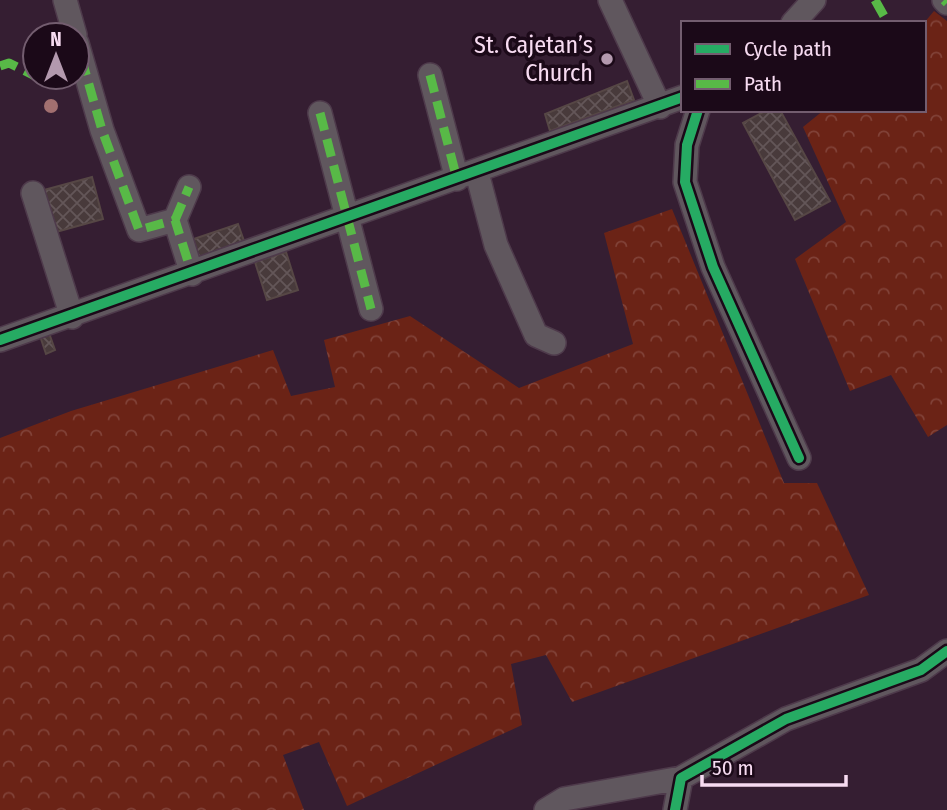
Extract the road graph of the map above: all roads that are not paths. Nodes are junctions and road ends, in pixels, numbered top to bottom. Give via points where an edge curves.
1 (65, 0) edge
2 (610, 0) edge
3 (814, 0) edge
4 (71, 21) edge
5 (795, 21) edge
6 (430, 75) dead end
7 (91, 91) edge
8 (681, 98) edge
9 (660, 107) junction
10 (697, 112) edge
11 (320, 113) dead end
12 (467, 176) junction
13 (189, 187) dead end
14 (33, 193) dead end
15 (346, 218) junction
16 (175, 220) junction
17 (192, 274) junction
18 (371, 309) dead end
19 (72, 317) junction
20 (0, 340) edge
21 (554, 342) dead end
22 (799, 458) dead end
23 (947, 651) edge
24 (681, 778) junction
25 (546, 810) edge
26 (675, 810) edge

1 - 4 street
2 - 9 street
3 - 5 street
6 - 12 street
7 - 16 street via 139,230
8 - 9 street
9 - 12 street
10 - 22 street via 687,145 685,182 713,267
11 - 15 street
12 - 15 street
12 - 21 street via 536,335
13 - 16 street
14 - 19 street
15 - 17 street
15 - 18 street
16 - 17 street
17 - 19 street
19 - 20 street
23 - 24 street via 920,670 786,719
24 - 25 street via 564,799
24 - 26 street

